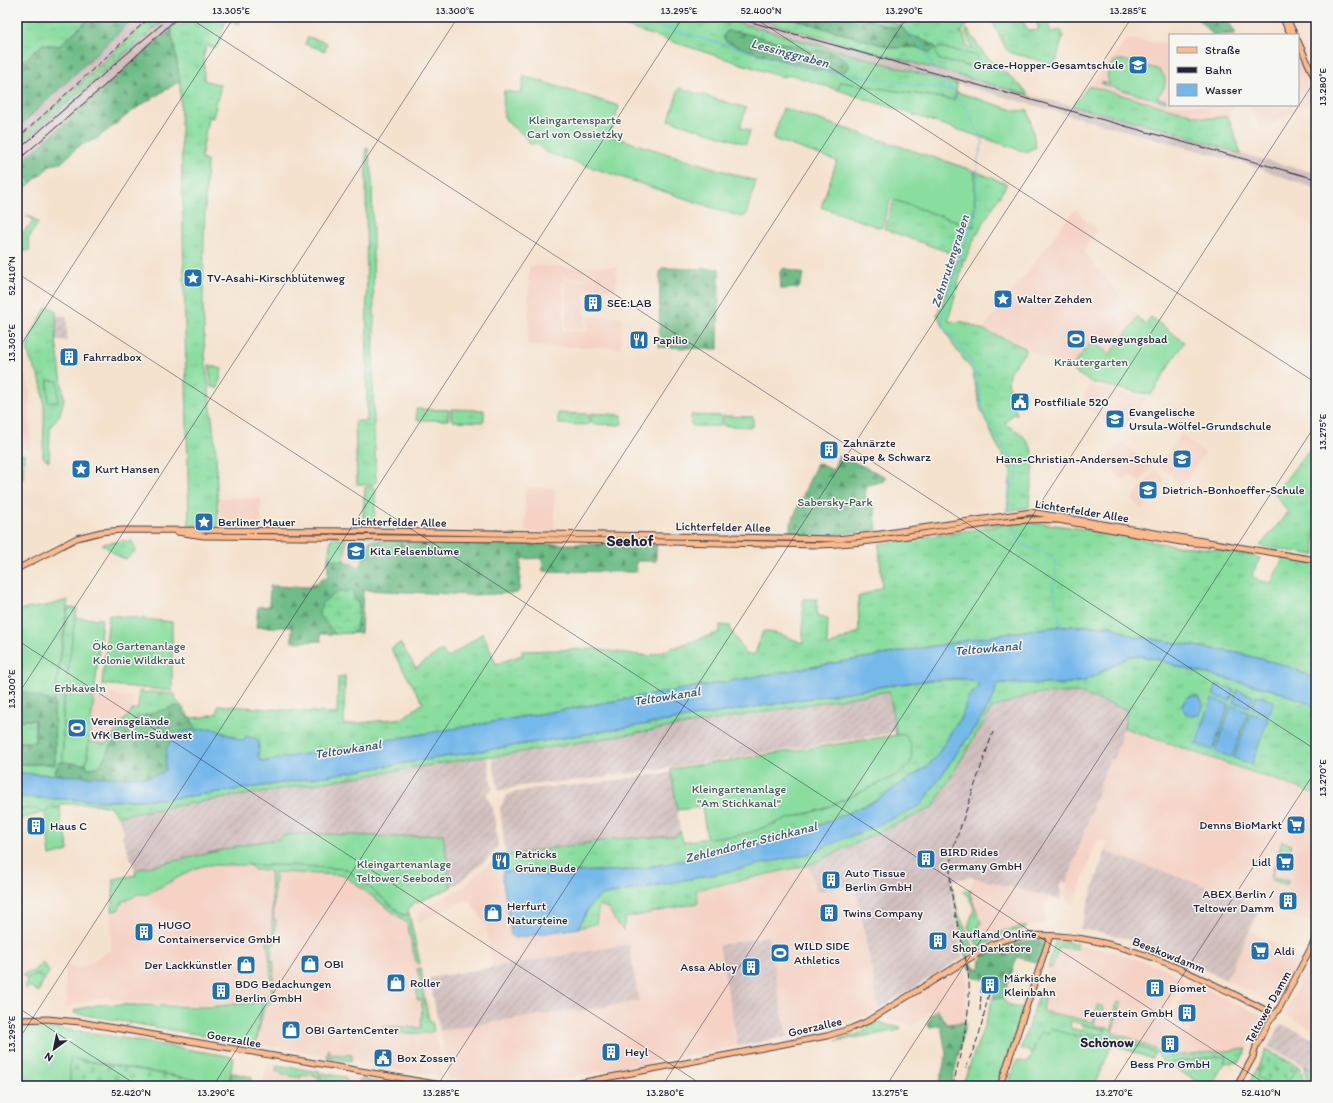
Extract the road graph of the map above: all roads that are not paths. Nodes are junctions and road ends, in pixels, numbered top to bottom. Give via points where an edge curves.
1 (1282, 17) edge
2 (1286, 17) edge
3 (1290, 34) edge
4 (1294, 34) edge
5 (1299, 43) edge
6 (1299, 51) edge
7 (1310, 68) junction
8 (1316, 81) edge
9 (219, 530) junction
10 (189, 532) junction
11 (220, 537) junction
12 (1222, 544) junction
13 (1316, 560) edge
14 (17, 569) edge
15 (1050, 936) junction
16 (1316, 938) edge
17 (1274, 1014) junction
18 (17, 1020) edge
19 (447, 1086) edge
20 (563, 1086) edge
21 (1000, 1086) edge
22 (1237, 1086) edge

1 - 3 main road
2 - 4 main road
5 - 7 main road
6 - 7 main road
7 - 8 main road
9 - 10 main road, Lichterfelder Allee
9 - 11 main road
9 - 12 main road, Lichterfelder Allee via 837,539 1031,512
10 - 11 main road, Lichterfelder Allee
10 - 14 main road via 122,530 96,533 77,538
11 - 12 main road, Lichterfelder Allee via 522,539 818,545 857,543 1004,521 1040,519 1181,542
12 - 13 main road, Lichterfelder Allee
15 - 17 main road, Beeskowdamm via 1098,941 1148,955 1179,967
15 - 20 main road, Goerzallee via 1020,936 998,942 866,1022 840,1032
15 - 21 main road
16 - 17 main road, Teltower Damm
17 - 22 main road, Teltower Damm
18 - 19 main road, Goerzallee via 80,1022

